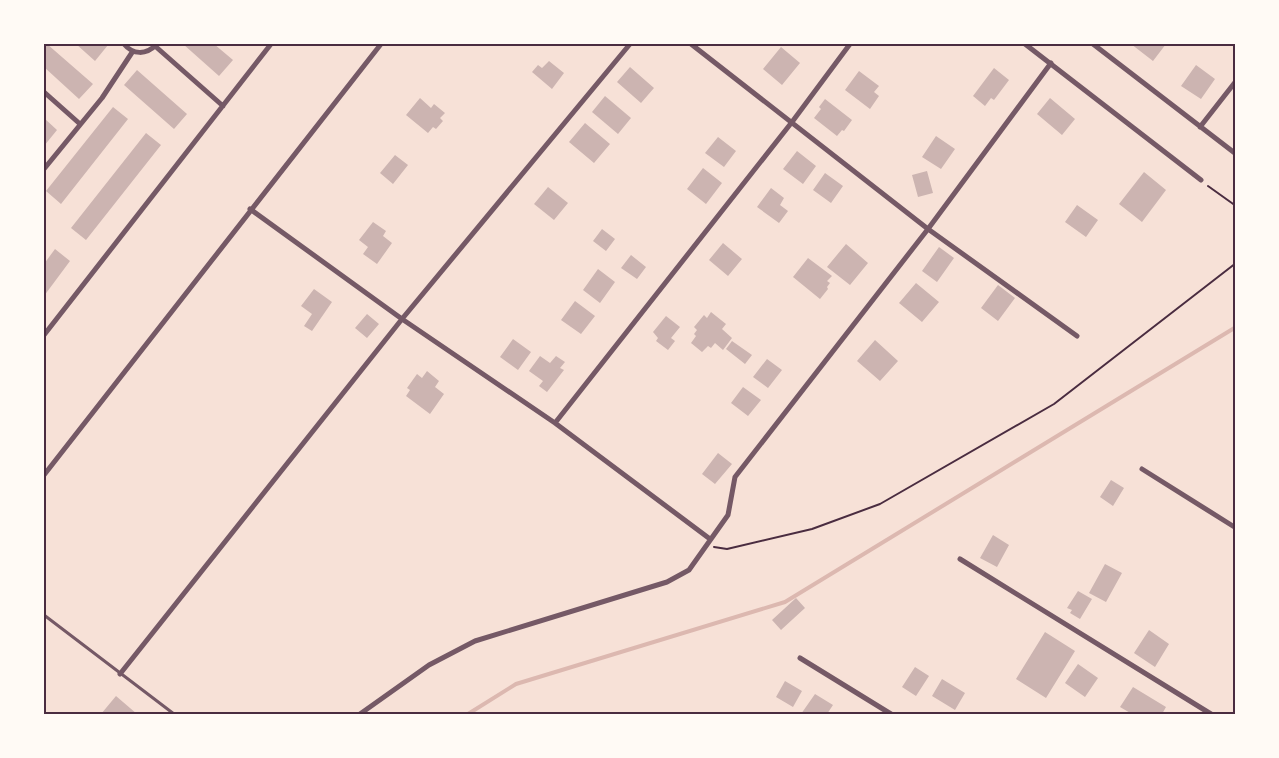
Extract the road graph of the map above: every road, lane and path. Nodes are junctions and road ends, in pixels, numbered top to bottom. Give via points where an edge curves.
1 (124, 44) edge
2 (271, 44) edge
3 (381, 44) edge
4 (630, 44) edge
5 (691, 44) edge
6 (850, 44) edge
7 (1025, 44) edge
8 (1093, 44) edge
9 (156, 45) edge
10 (133, 51) junction
11 (1052, 63) junction
12 (1236, 81) edge
13 (44, 92) edge
14 (223, 106) junction
15 (792, 122) junction
16 (80, 124) junction
17 (1200, 127) junction
18 (1236, 154) edge
19 (44, 169) edge
20 (1201, 180) joint
21 (1236, 206) edge
22 (250, 209) junction
23 (928, 229) junction
24 (1236, 263) edge
25 (402, 319) junction
26 (44, 335) edge
27 (1077, 336) dead end
28 (555, 423) junction
29 (1142, 469) dead end
30 (44, 475) edge
31 (1236, 528) edge
32 (708, 542) junction
33 (960, 560) dead end
34 (44, 615) edge
35 (800, 658) dead end
36 (120, 674) junction
37 (174, 714) edge
38 (360, 714) edge
39 (891, 714) edge
40 (1211, 714) edge

1 - 10 street
2 - 14 street
3 - 22 street
4 - 25 street
5 - 15 street
6 - 15 street
7 - 11 street
8 - 17 street
9 - 10 street via 145,52
9 - 14 street
10 - 16 street
11 - 20 street
11 - 23 street
12 - 17 street
13 - 16 street
14 - 26 street
15 - 23 street
15 - 28 street
16 - 19 street
17 - 18 street
20 - 21 path
22 - 25 street
22 - 30 street
23 - 27 street
23 - 32 street via 735,477 728,515
24 - 32 path via 1054,404 880,504 812,529 750,545 727,549
25 - 28 street
25 - 36 street
28 - 32 street
29 - 31 street
32 - 38 street via 689,570 667,582 475,641 429,665
33 - 40 street
34 - 36 lane
35 - 39 street
36 - 37 lane

